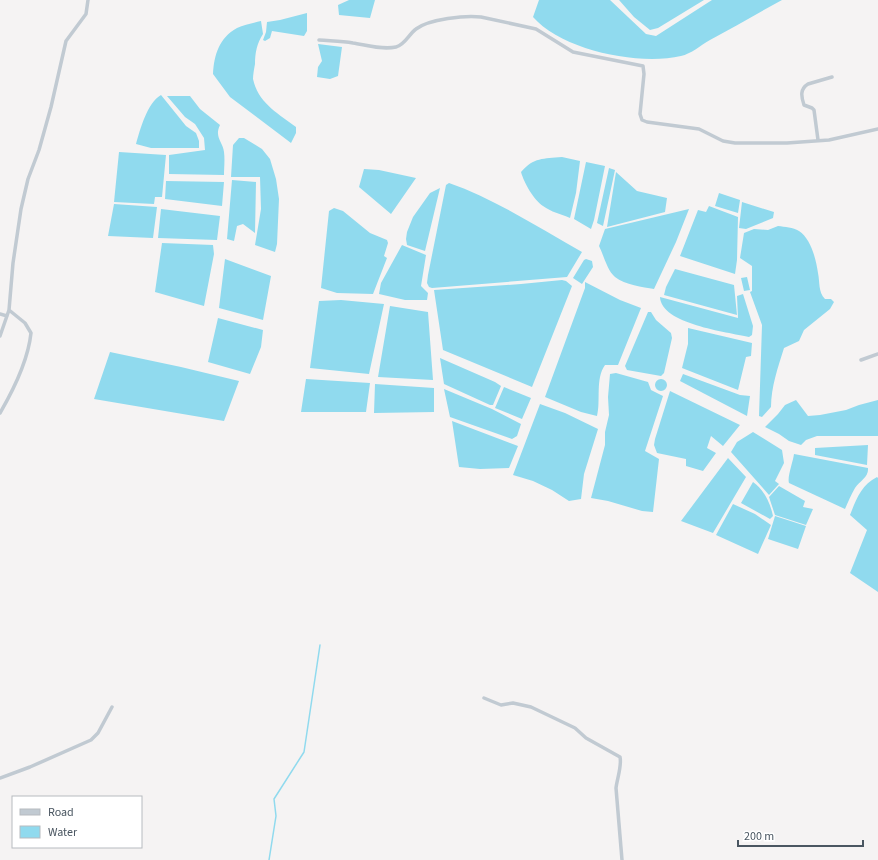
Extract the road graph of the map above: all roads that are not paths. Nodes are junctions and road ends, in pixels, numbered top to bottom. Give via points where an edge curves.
1 (88, 0) edge
2 (319, 40) dead end
3 (832, 77) dead end
4 (878, 129) edge
5 (818, 140) junction
6 (9, 310) junction
7 (0, 314) edge
8 (7, 316) junction
9 (0, 336) edge
10 (878, 354) edge
11 (861, 360) dead end
12 (0, 413) edge
13 (484, 698) dead end
14 (112, 707) dead end
15 (0, 778) edge
16 (622, 860) edge

1 - 6 street via 86,14 64,46 51,107 24,193 13,263
2 - 5 street via 395,47 403,43 416,29 439,20 472,16 491,19 536,29 573,52 643,66 640,118 644,122 699,129 733,143
3 - 5 street via 808,84 802,92 804,105 814,110
4 - 5 street
6 - 8 street
6 - 12 street via 25,323 31,333 29,349 11,394
7 - 8 street
8 - 9 street
10 - 11 street
13 - 16 street via 501,705 513,703 531,707 575,728 586,738 620,757 616,788
14 - 15 street via 98,733 91,740

